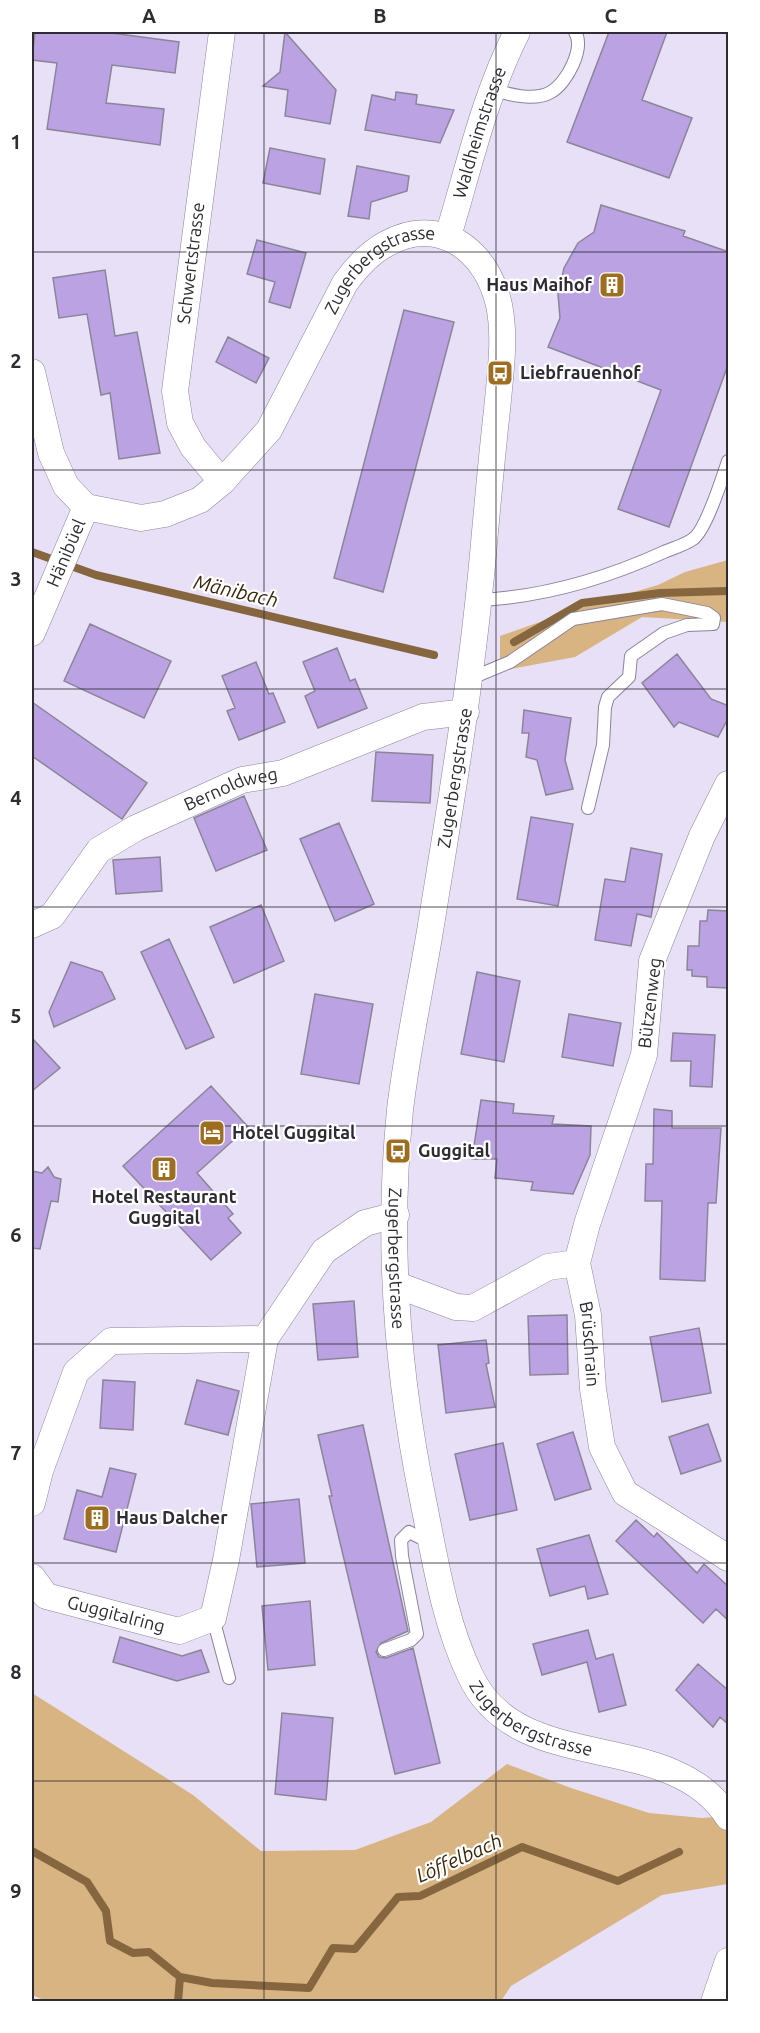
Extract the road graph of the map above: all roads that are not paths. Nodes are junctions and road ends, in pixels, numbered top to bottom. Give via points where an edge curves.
1 (222, 32) edge
2 (517, 32) edge
3 (575, 32) edge
4 (490, 89) junction
5 (448, 236) junction
6 (32, 372) edge
7 (729, 460) edge
8 (222, 482) junction
9 (86, 507) junction
10 (479, 600) junction
11 (32, 633) edge
12 (470, 675) junction
13 (466, 712) junction
14 (729, 784) edge
15 (588, 808) dead end
16 (32, 925) edge
17 (396, 1215) junction
18 (577, 1263) junction
19 (397, 1285) junction
20 (265, 1339) junction
21 (32, 1503) edge
22 (432, 1544) junction
23 (729, 1558) edge
24 (32, 1577) edge
25 (213, 1618) junction
26 (384, 1650) dead end
27 (229, 1678) dead end
28 (729, 1817) edge
29 (729, 1961) edge
30 (714, 2001) edge

1 - 8 street, Schwertstrasse via 174,391 180,423 193,447
2 - 4 street, Waldheimstrasse
3 - 4 lane via 580,39 578,54 551,92 530,97
4 - 5 street, Waldheimstrasse
5 - 8 street, Zugerbergstrasse via 424,233 401,237 382,246 358,266 345,283 269,430
5 - 10 street, Zugerbergstrasse via 478,259 500,308 500,373
6 - 9 street via 51,453 66,486
7 - 10 lane via 695,538 593,579 507,599
8 - 9 street, Zugerbergstrasse via 200,500 165,514 141,518
9 - 11 street, Hänibüel
10 - 12 street, Zugerbergstrasse
12 - 13 street, Zugerbergstrasse
12 - 15 lane via 510,662 573,619 662,604 714,618 713,624 664,633 631,656 629,677 608,697 605,706 603,745
13 - 16 street, Bernoldweg via 423,717 282,773 242,780 136,828 99,850 52,916
13 - 17 street, Zugerbergstrasse via 408,1052 400,1114
14 - 18 street, Bützenweg via 702,836 652,961 644,1055
17 - 19 street, Zugerbergstrasse
17 - 20 street via 365,1223 324,1251
18 - 19 street via 548,1268 473,1308 456,1307
18 - 23 street, Brüschrain via 588,1315 602,1447 624,1493
19 - 22 street, Zugerbergstrasse via 405,1392
20 - 21 street via 111,1341 76,1372
20 - 25 street
22 - 26 lane via 409,1532 401,1540 417,1634
22 - 28 street, Zugerbergstrasse via 456,1641 486,1700 512,1723 542,1737 670,1771 700,1787
24 - 25 street, Guggitalring via 46,1596 179,1631
25 - 27 lane
29 - 30 street

